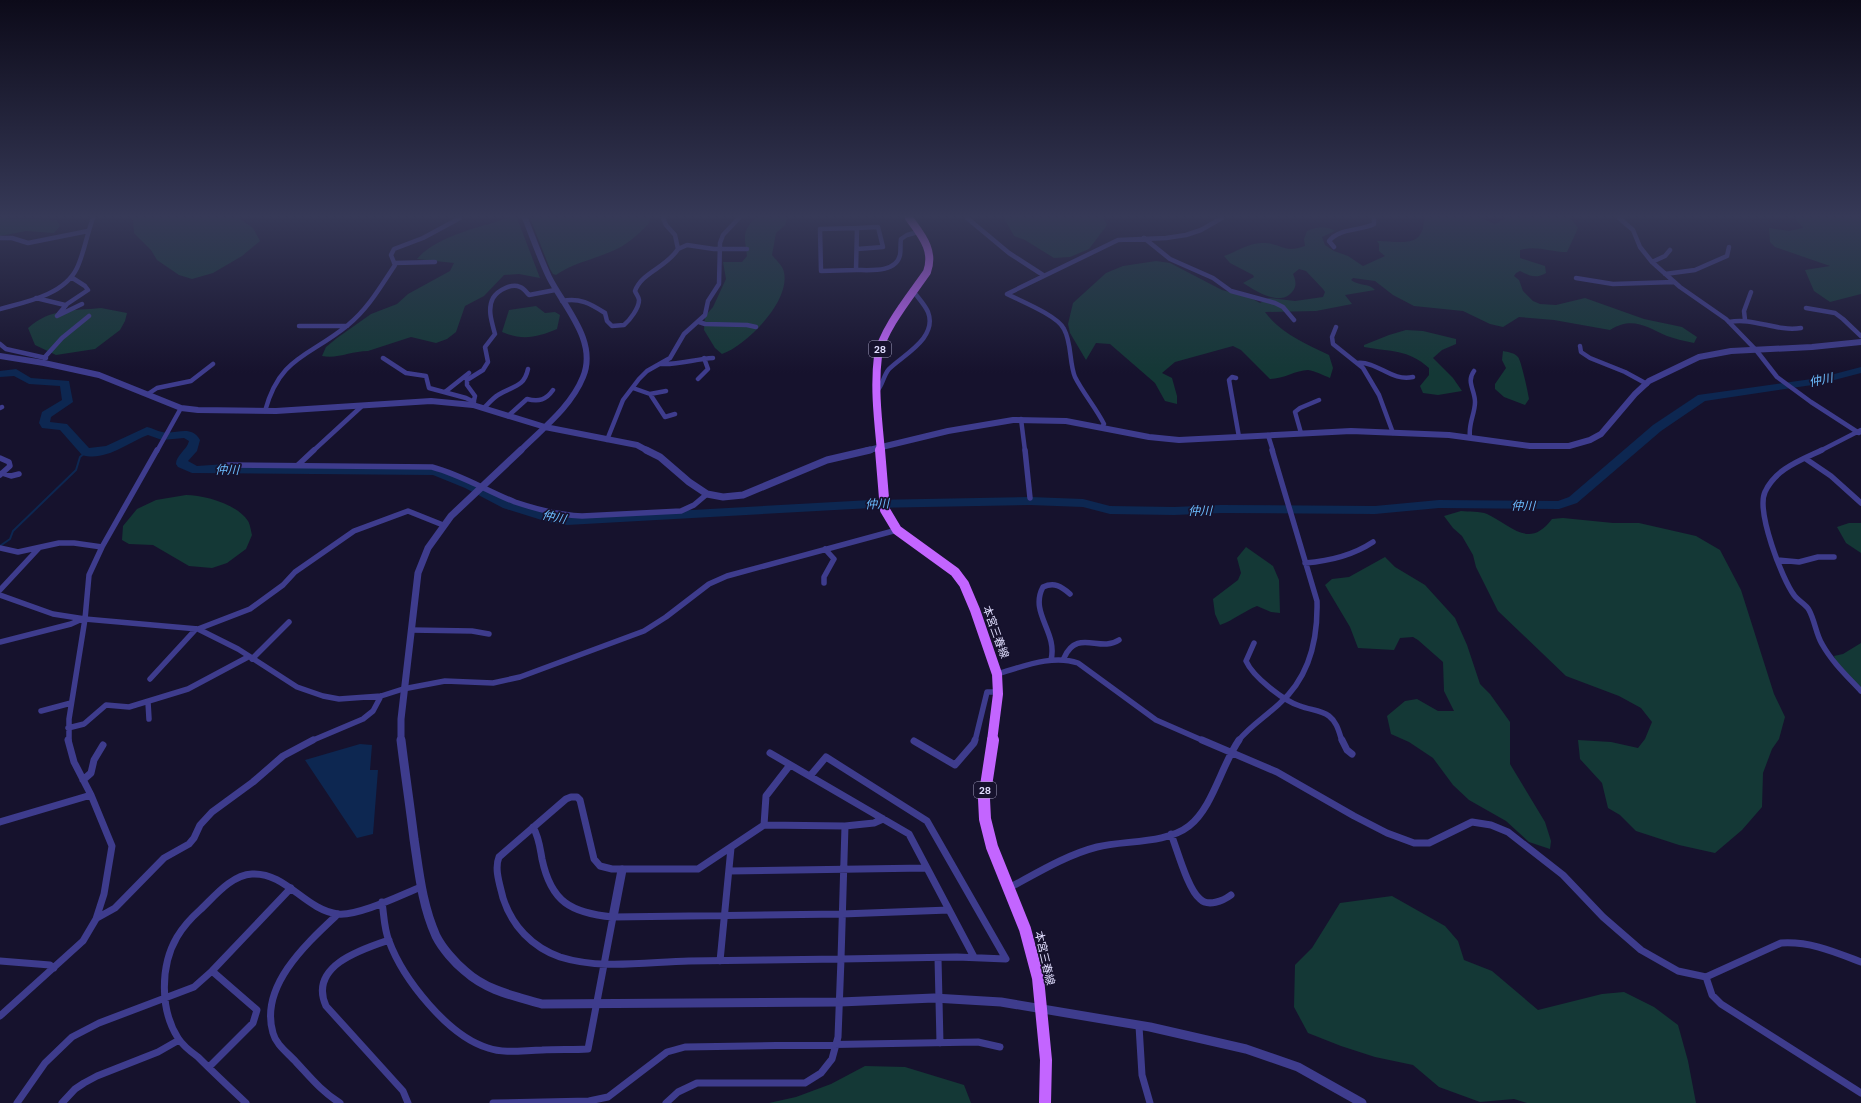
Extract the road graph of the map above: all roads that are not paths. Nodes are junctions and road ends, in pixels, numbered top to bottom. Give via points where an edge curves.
1 (76, 269) edge
2 (392, 269) edge
3 (546, 269) edge
4 (656, 269) edge
5 (719, 269) edge
6 (821, 269) edge
7 (878, 269) edge
8 (928, 269) edge
9 (1034, 269) edge
10 (1055, 269) edge
11 (1192, 269) edge
12 (1660, 269) edge
13 (1697, 269) edge
14 (856, 270) joint
15 (1665, 274) junction
16 (1043, 275) junction
17 (71, 277) junction
18 (1576, 278) dead end
19 (1674, 282) junction
20 (555, 290) junction
21 (914, 292) junction
22 (1751, 292) dead end
23 (36, 298) junction
24 (562, 301) junction
25 (82, 304) dead end
26 (65, 305) junction
27 (1806, 308) dead end
28 (0, 309) edge
29 (89, 316) dead end
30 (1294, 320) dead end
31 (1745, 320) junction
32 (699, 322) junction
33 (1729, 322) junction
34 (299, 326) dead end
35 (347, 326) junction
36 (756, 327) dead end
37 (1336, 327) dead end
38 (1801, 328) dead end
39 (1860, 334) edge
40 (1861, 342) edge
41 (0, 344) edge
42 (1580, 346) dead end
43 (1756, 350) junction
44 (0, 356) edge
45 (382, 358) dead end
46 (704, 358) junction
47 (713, 358) dead end
48 (44, 360) junction
49 (1357, 363) junction
50 (213, 364) dead end
51 (661, 364) junction
52 (528, 369) dead end
53 (1474, 371) dead end
54 (469, 373) dead end
55 (1413, 377) dead end
56 (1236, 378) dead end
57 (698, 379) dead end
58 (1647, 384) junction
59 (632, 388) junction
60 (552, 390) dead end
61 (877, 391) junction
62 (445, 392) junction
63 (666, 392) dead end
64 (148, 394) junction
65 (650, 394) junction
66 (1319, 400) dead end
67 (474, 403) junction
68 (362, 406) junction
69 (181, 408) junction
70 (484, 408) junction
71 (265, 411) junction
72 (675, 414) dead end
73 (508, 416) junction
74 (1021, 419) junction
75 (545, 427) junction
76 (1102, 427) junction
77 (1393, 432) junction
78 (1860, 432) edge
79 (1301, 433) junction
80 (1268, 435) junction
81 (1239, 437) junction
82 (1470, 437) junction
83 (607, 440) junction
84 (880, 448) junction
85 (0, 458) edge
86 (1806, 459) junction
87 (298, 464) junction
88 (226, 465) dead end
89 (1, 474) edge
90 (19, 474) dead end
91 (482, 487) junction
92 (707, 494) junction
93 (1030, 498) dead end
94 (1861, 502) edge
95 (443, 524) junction
96 (897, 530) junction
97 (1373, 542) dead end
98 (102, 547) junction
99 (0, 548) edge
100 (40, 548) junction
101 (825, 549) junction
102 (1834, 557) dead end
103 (1777, 560) junction
104 (1306, 563) junction
105 (824, 583) dead end
106 (0, 590) edge
107 (1070, 594) dead end
108 (0, 595) edge
109 (83, 619) junction
110 (289, 622) dead end
111 (197, 629) junction
112 (411, 630) junction
113 (489, 634) dead end
114 (1119, 640) dead end
115 (0, 642) edge
116 (1254, 643) dead end
117 (250, 658) junction
118 (1064, 658) junction
119 (1051, 660) junction
120 (997, 674) junction
121 (150, 678) dead end
122 (404, 689) junction
123 (1861, 691) edge
124 (998, 692) junction
125 (381, 696) junction
126 (1286, 698) junction
127 (148, 702) junction
128 (71, 703) junction
129 (41, 711) dead end
130 (149, 719) dead end
131 (68, 728) junction
132 (914, 740) dead end
133 (103, 745) dead end
134 (1231, 752) junction
135 (770, 753) dead end
136 (1352, 754) dead end
137 (790, 765) junction
138 (810, 776) junction
139 (83, 780) junction
140 (91, 796) junction
141 (883, 819) junction
142 (0, 822) edge
143 (764, 825) junction
144 (845, 826) junction
145 (533, 827) junction
146 (1170, 834) junction
147 (731, 848) junction
148 (926, 868) junction
149 (622, 870) junction
150 (844, 870) junction
151 (730, 871) junction
152 (421, 887) junction
153 (291, 888) junction
154 (1009, 888) junction
155 (1232, 895) dead end
156 (382, 902) junction
157 (949, 910) junction
158 (338, 914) junction
159 (842, 914) junction
160 (724, 915) junction
161 (613, 917) junction
162 (97, 918) junction
163 (389, 940) junction
164 (974, 957) junction
165 (938, 958) junction
166 (841, 960) junction
167 (0, 961) edge
168 (720, 961) junction
169 (1861, 962) edge
170 (605, 963) junction
171 (54, 968) junction
172 (212, 971) junction
173 (1706, 977) junction
174 (165, 998) junction
175 (939, 999) junction
176 (840, 1002) junction
177 (597, 1005) junction
178 (1042, 1011) junction
179 (0, 1016) edge
180 (1139, 1026) junction
181 (178, 1040) junction
182 (940, 1043) junction
183 (836, 1044) junction
184 (1000, 1047) dead end
185 (209, 1067) junction
186 (1861, 1094) edge
187 (17, 1103) edge
188 (62, 1103) edge
189 (246, 1103) edge
190 (340, 1103) edge
191 (408, 1103) edge
192 (494, 1103) edge
193 (500, 1103) edge
194 (666, 1103) edge
195 (1045, 1103) edge
196 (1150, 1103) edge
197 (1362, 1103) edge

1 - 17 street
2 - 35 street via 370,302
3 - 20 street
4 - 24 street via 638,283 635,291 638,301 625,325 612,326 605,313 586,302 572,298
5 - 32 street via 719,284
6 - 14 street
7 - 14 street
8 - 21 main road, 本宮三春線 / 28
9 - 16 street
10 - 16 street
11 - 30 street via 1213,278 1231,291 1275,303
12 - 15 street
13 - 15 street
15 - 19 street
16 - 76 street via 1007,294 1056,320 1064,328 1071,352 1073,372 1100,416 1104,424
17 - 23 street via 57,289
17 - 26 street via 88,290
18 - 19 street via 1612,284
19 - 33 street
20 - 24 street
20 - 67 street via 529,295 522,287 514,285 502,290 493,298 490,314 495,334 485,346 487,364 467,380 467,385 475,396
21 - 61 main road, 本宮三春線 / 28 via 889,327 882,342 878,355
21 - 61 street via 929,314 929,326 916,347 884,375 881,387
22 - 31 street via 1744,311
23 - 26 street
23 - 28 street
24 - 75 street via 581,332 587,348 587,362 584,377 565,406
25 - 26 street via 57,316
27 - 39 street via 1832,312
29 - 48 street via 62,338
31 - 33 street
31 - 38 street
32 - 36 street
32 - 51 street via 684,334 670,358
33 - 43 street
34 - 35 street
35 - 71 street via 284,369 268,396
37 - 49 street via 1332,337 1333,344
40 - 43 street
41 - 48 street via 6,349
42 - 58 street via 1581,352 1590,358
43 - 58 street via 1699,357
43 - 78 street via 1783,382
44 - 48 street
45 - 62 street via 406,373 426,376 428,388
46 - 47 street
46 - 51 street via 679,365
46 - 57 street via 708,369
48 - 64 street via 99,375
49 - 55 street via 1367,362 1404,379
49 - 77 street via 1363,368 1379,395
50 - 64 street via 190,381 157,388
51 - 59 street via 647,371
52 - 70 street via 522,383 497,395
53 - 82 street via 1470,386 1475,403 1468,429
54 - 62 street
56 - 81 street via 1232,377 1229,380
58 - 82 street via 1635,394 1601,434 1581,443 1558,447 1530,446
59 - 65 street
59 - 83 street via 624,400
60 - 73 street via 543,401 527,399
61 - 84 main road, 本宮三春線 / 28
62 - 67 street
63 - 65 street
64 - 69 street
65 - 72 street via 665,417
66 - 79 street via 1295,412
67 - 68 street via 431,401
67 - 70 street
68 - 71 street
68 - 87 street
69 - 71 street
69 - 98 street
70 - 73 street
73 - 75 street
74 - 76 street via 1060,420
74 - 84 street via 975,426
74 - 93 street
75 - 83 street
75 - 91 street
76 - 81 street via 1161,439
77 - 79 street
77 - 82 street
78 - 86 street
79 - 80 street
80 - 81 street
80 - 104 street
83 - 92 street via 650,450
84 - 92 street via 827,460 743,495 723,497
84 - 96 main road, 本宮三春線 / 28 via 884,505 889,519
85 - 89 street via 10,463 9,468
86 - 94 street via 1831,476
86 - 103 street via 1784,470 1764,491 1761,507
87 - 88 street
87 - 91 street via 432,467 451,472
89 - 90 street
91 - 92 street via 528,506 582,516 681,511 694,505
91 - 95 street
95 - 111 street via 408,511 354,531 295,572 283,585 250,609
95 - 112 street via 422,560 414,597
96 - 101 street
96 - 120 main road, 本宮三春線 / 28 via 960,578 975,610
97 - 104 street via 1353,554 1331,561
98 - 100 street via 59,543
98 - 109 street via 89,575
99 - 100 street via 18,552
100 - 106 street
101 - 105 street via 834,559 824,576
101 - 122 street via 727,576 708,584 666,618 644,631 520,677 493,683 445,682
102 - 103 street via 1818,557 1799,562
103 - 123 street via 1794,595 1810,612 1818,636 1833,662
104 - 126 street via 1317,601 1315,644 1305,669
107 - 119 street via 1060,585 1053,583 1043,587 1039,594 1040,615 1053,646
108 - 109 street via 43,611
109 - 111 street
109 - 115 street
109 - 128 street
110 - 117 street
111 - 117 street
111 - 121 street
112 - 113 street via 472,631
112 - 122 street
114 - 118 street via 1113,644 1086,641 1078,643 1066,652
116 - 126 street via 1246,664
117 - 125 street via 297,687 323,696 340,699
117 - 127 street via 188,689
118 - 119 street
118 - 134 street via 1078,663 1156,720
119 - 120 street
120 - 124 main road, 本宮三春線 / 28
122 - 125 street
122 - 152 street via 400,733
124 - 132 street via 987,692 974,742 955,765
124 - 154 main road, 本宮三春線 / 28 via 984,799 992,847
125 - 162 street via 373,711 364,719 297,747 220,805 200,825 189,844 164,858 115,908
126 - 134 street via 1250,726
126 - 136 street via 1328,716 1338,726 1342,743
127 - 130 street
127 - 131 street via 129,707 106,705 84,724
128 - 129 street
128 - 131 street
131 - 139 street via 69,747
133 - 139 street via 94,760 91,773
134 - 146 street via 1205,805 1192,824 1180,832
134 - 173 street via 1277,772 1367,823 1403,840 1429,843 1472,822 1491,825 1508,832 1563,875 1603,917 1641,950 1678,971
135 - 137 street
137 - 138 street
137 - 143 street via 766,796
138 - 141 street
138 - 164 street via 826,756 927,821 1006,959
139 - 140 street
140 - 142 street
140 - 162 street via 112,846 107,882
141 - 144 street via 874,823
141 - 148 street via 909,834
143 - 144 street
143 - 147 street
144 - 150 street
145 - 149 street via 566,799 577,797 580,800 594,859 602,867
145 - 161 street via 538,834 547,878 555,895 564,905 579,912 592,916
145 - 170 street via 499,857 496,864 502,899 509,915 532,943 544,950 573,960
146 - 154 street via 1096,847
146 - 155 street via 1192,890 1200,900 1209,903 1225,900
147 - 149 street via 698,869
147 - 151 street
148 - 150 street
148 - 157 street
149 - 161 street
150 - 151 street
150 - 159 street
151 - 160 street
152 - 156 street
152 - 177 street via 428,916 437,938 454,960 476,980 503,994 542,1004
153 - 158 street via 318,907
153 - 172 street
153 - 174 street via 267,876 252,874 239,878 221,891 197,913 177,937 168,958
154 - 178 main road, 本宮三春線 / 28 via 1032,952
156 - 158 street
156 - 163 street
157 - 159 street
157 - 164 street
158 - 190 street via 280,979 270,1021 273,1034 285,1050 330,1098
159 - 160 street
159 - 166 street
160 - 161 street
160 - 168 street
161 - 170 street
162 - 171 street via 88,937
163 - 177 street via 399,964 426,999 468,1040 488,1049 588,1049
163 - 191 street via 355,952 338,962 326,979 322,994 326,1006 403,1091
164 - 165 street
165 - 166 street
165 - 175 street
166 - 168 street
166 - 176 street
167 - 171 street via 50,965
168 - 170 street
169 - 173 street via 1817,946 1793,941 1781,943
170 - 177 street
171 - 179 street
172 - 174 street via 194,987
172 - 185 street via 257,1010 253,1023
173 - 186 street via 1712,995 1720,1004
174 - 181 street via 167,1014
174 - 187 street via 99,1023 72,1037 45,1063
175 - 176 street
175 - 178 street via 1001,1002
175 - 182 street
176 - 177 street
176 - 183 street
178 - 180 street
178 - 195 main road, 本宮三春線 / 28 via 1046,1060
180 - 196 street via 1143,1082
180 - 197 street via 1216,1041 1264,1055 1298,1068
181 - 185 street
181 - 188 street via 158,1052 84,1083
182 - 183 street
182 - 184 street via 978,1042
183 - 193 street via 685,1047 667,1052 608,1097 589,1101
183 - 194 street via 828,1066 805,1083 697,1083 678,1092
185 - 189 street
192 - 193 street

